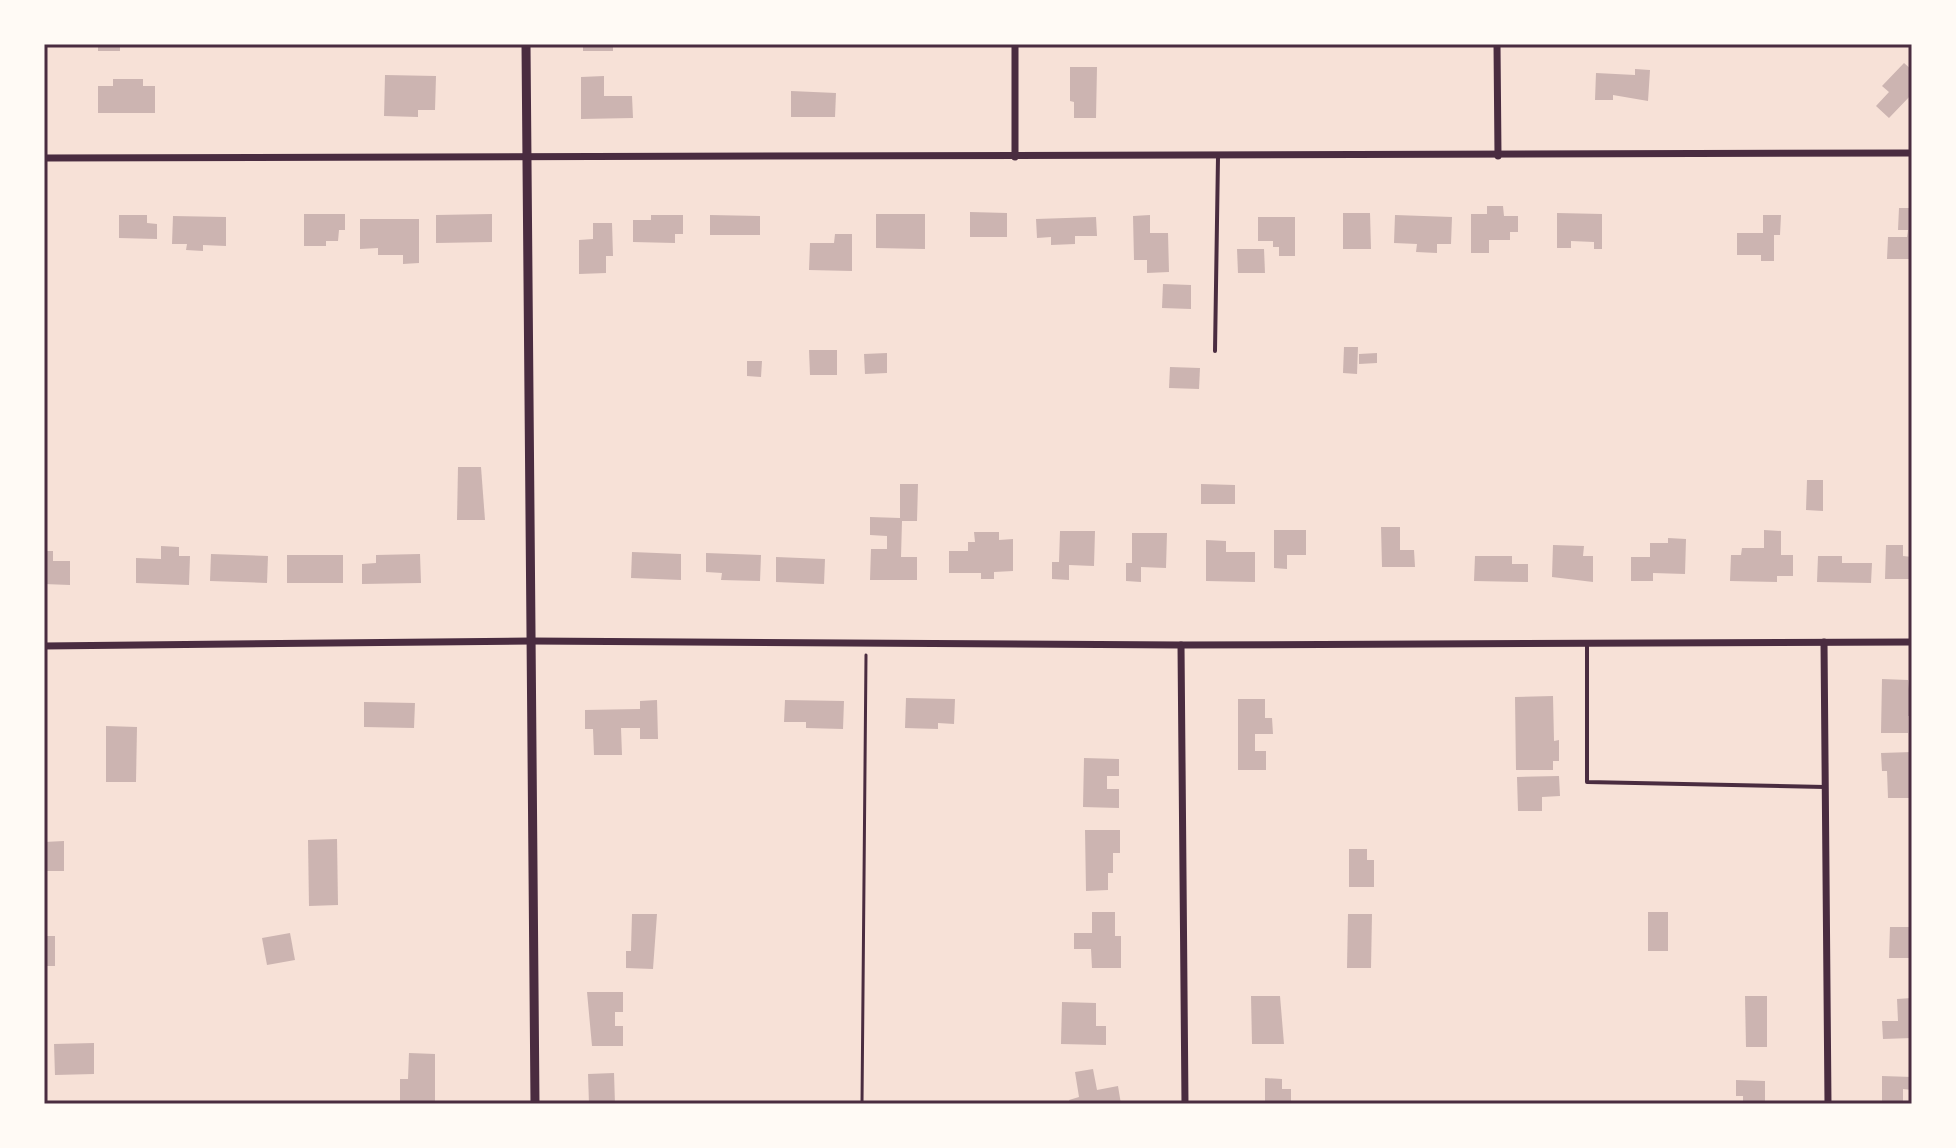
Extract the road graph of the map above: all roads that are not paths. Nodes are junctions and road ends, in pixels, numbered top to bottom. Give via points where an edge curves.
1 (526, 44) edge
2 (1015, 44) edge
3 (1497, 44) edge
4 (1912, 153) edge
5 (1498, 156) junction
6 (527, 157) junction
7 (1015, 157) junction
8 (1218, 157) junction
9 (44, 158) edge
10 (1215, 351) dead end
11 (531, 641) junction
12 (1824, 642) junction
13 (1912, 642) edge
14 (1587, 643) junction
15 (1181, 645) junction
16 (44, 646) edge
17 (1825, 787) junction
18 (535, 1104) edge
19 (1185, 1104) edge
20 (1828, 1104) edge

1 - 6 street
2 - 7 street
3 - 5 street
4 - 5 street
5 - 8 street
6 - 7 street
6 - 9 street
6 - 11 street
7 - 8 street
8 - 10 lane
11 - 15 street
11 - 16 street
11 - 18 street
12 - 13 street
12 - 14 street
12 - 17 street
14 - 15 street
14 - 17 lane via 1587,782
15 - 19 street
17 - 20 street

